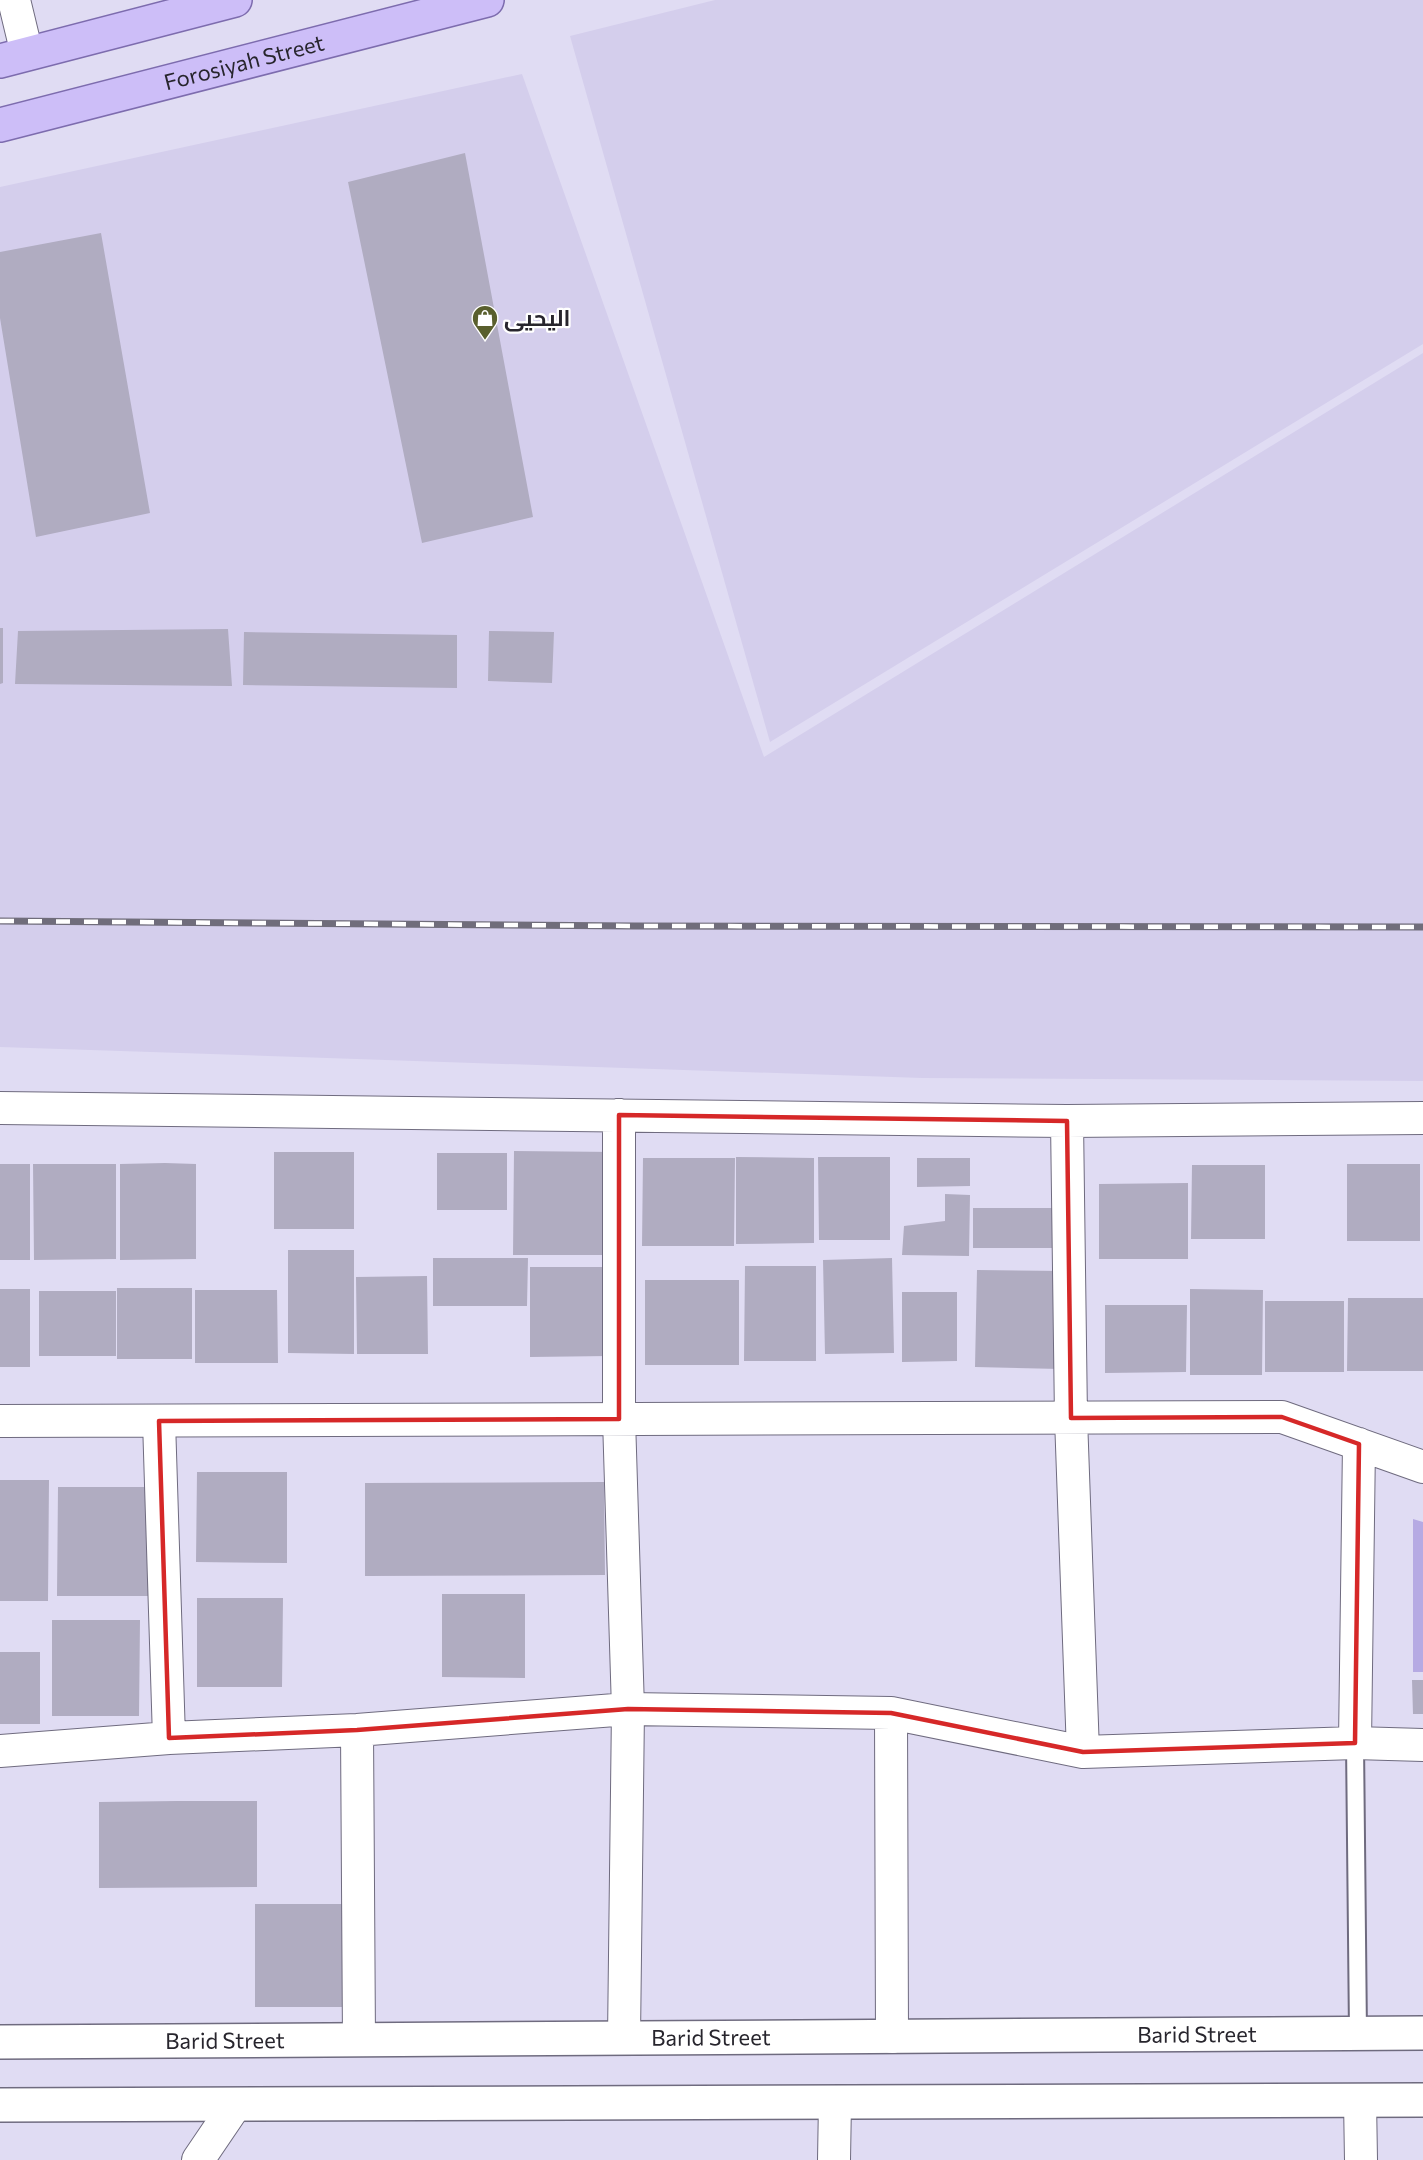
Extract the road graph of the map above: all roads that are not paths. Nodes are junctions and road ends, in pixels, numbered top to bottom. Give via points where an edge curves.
1 (14, 0) edge
2 (235, 0) edge
3 (487, 0) edge
4 (14, 57) edge
5 (0, 125) edge
6 (0, 1108) edge
7 (619, 1115) junction
8 (1423, 1118) edge
9 (1067, 1121) junction
10 (1071, 1418) junction
11 (619, 1419) junction
12 (159, 1421) junction
13 (0, 1422) edge
14 (1359, 1444) junction
15 (1423, 1467) edge
16 (628, 1709) junction
17 (891, 1713) junction
18 (357, 1730) junction
19 (169, 1738) junction
20 (1355, 1743) junction
21 (1423, 1745) edge
22 (0, 1751) edge
23 (1083, 1752) junction
24 (1358, 2032) junction
25 (1423, 2032) edge
26 (892, 2037) junction
27 (624, 2038) junction
28 (359, 2040) junction
29 (0, 2042) edge
30 (1360, 2100) junction
31 (1423, 2100) edge
32 (836, 2102) junction
33 (237, 2104) junction
34 (0, 2105) edge
35 (198, 2160) edge
36 (834, 2160) edge
37 (1361, 2160) edge

1 - 4 street
2 - 4 main road
3 - 5 main road, Forosiyah Street
6 - 7 street
7 - 9 street
7 - 11 street
8 - 9 street
9 - 10 street
10 - 11 street
10 - 14 street via 1282,1417
10 - 23 street
11 - 12 street
11 - 16 street
12 - 13 street
12 - 19 street
14 - 15 street
14 - 20 street
16 - 17 street
16 - 18 street
16 - 27 street
17 - 23 street
17 - 26 street
18 - 19 street
18 - 28 street
19 - 22 street
20 - 21 street
20 - 23 street
20 - 24 lane
24 - 25 main road, Barid Street
24 - 26 main road, Barid Street
26 - 27 main road, Barid Street
27 - 28 main road, Barid Street
28 - 29 main road, Barid Street
30 - 31 main road
30 - 32 main road
30 - 37 street
32 - 33 main road
32 - 36 street
33 - 34 main road
33 - 35 street

